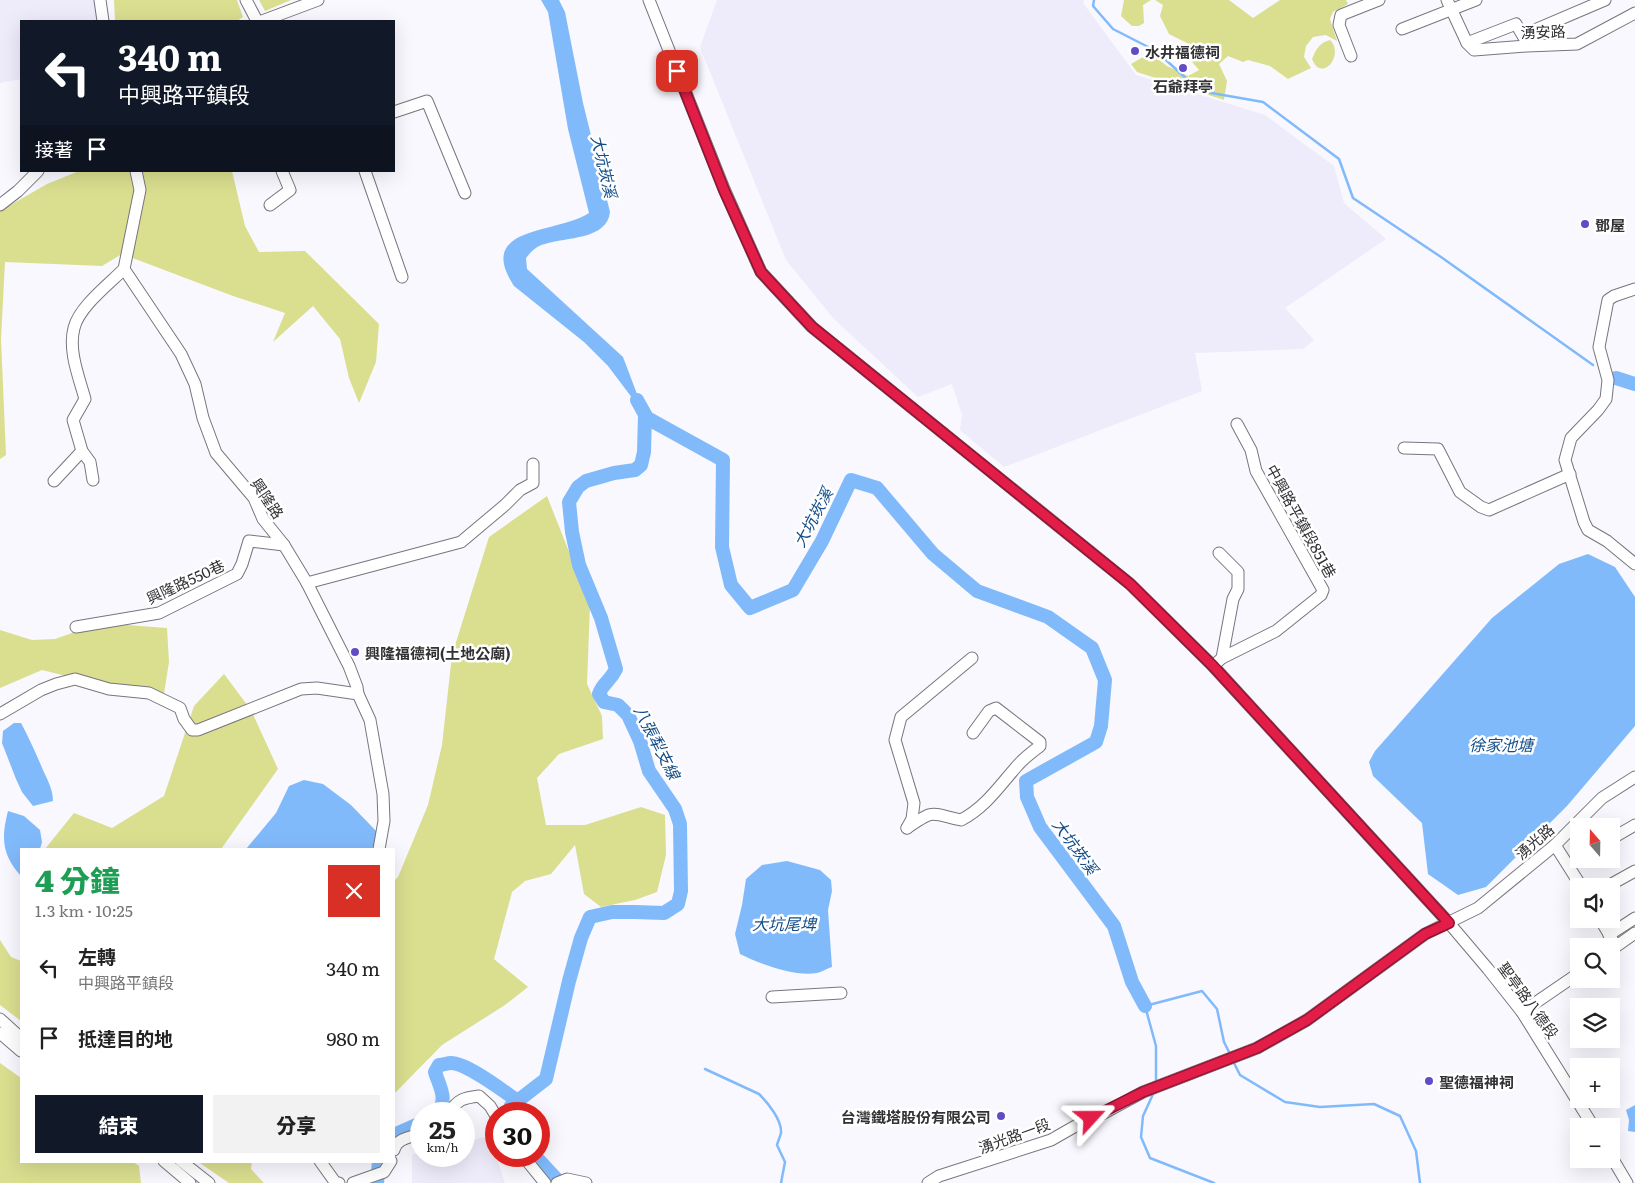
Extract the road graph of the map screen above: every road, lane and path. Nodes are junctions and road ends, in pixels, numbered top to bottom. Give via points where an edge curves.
1 (100, 0) edge
2 (246, 0) edge
3 (318, 0) edge
4 (649, 0) edge
5 (1379, 0) edge
6 (1476, 0) edge
7 (1605, 0) edge
8 (1449, 4) edge
9 (1635, 13) edge
10 (103, 20) edge
11 (256, 20) edge
12 (265, 20) edge
13 (1402, 29) dead end
14 (1525, 40) junction
15 (1470, 47) junction
16 (1351, 56) dead end
17 (395, 112) edge
18 (37, 172) edge
19 (136, 172) edge
20 (282, 172) edge
21 (364, 172) edge
22 (465, 193) dead end
23 (0, 205) edge
24 (270, 205) dead end
25 (124, 269) junction
26 (402, 278) dead end
27 (1635, 288) edge
28 (1237, 424) dead end
29 (1404, 448) dead end
30 (82, 451) junction
31 (533, 464) dead end
32 (1570, 474) junction
33 (92, 480) dead end
34 (54, 481) dead end
35 (284, 545) junction
36 (1219, 553) dead end
37 (1635, 564) edge
38 (307, 583) junction
39 (76, 627) dead end
40 (972, 658) dead end
41 (1218, 662) junction
42 (358, 694) junction
43 (0, 714) edge
44 (973, 732) dead end
45 (1635, 776) edge
46 (1635, 825) edge
47 (1620, 834) edge
48 (1555, 845) junction
49 (378, 848) edge
50 (1568, 865) joint
51 (1635, 870) edge
52 (1576, 878) edge
53 (1620, 879) edge
54 (1635, 918) edge
55 (1449, 923) junction
56 (1605, 928) edge
57 (1635, 933) edge
58 (1609, 935) junction
59 (1610, 938) edge
60 (1620, 944) edge
61 (1570, 979) edge
62 (841, 993) dead end
63 (772, 997) dead end
64 (1522, 1012) junction
65 (0, 1019) edge
66 (0, 1033) edge
67 (20, 1037) edge
68 (20, 1050) edge
69 (458, 1102) edge
70 (486, 1102) edge
71 (1588, 1118) edge
72 (410, 1137) edge
73 (395, 1145) edge
74 (166, 1163) edge
75 (183, 1163) edge
76 (321, 1163) edge
77 (390, 1163) edge
78 (532, 1167) edge
79 (1618, 1168) edge
80 (562, 1181) edge
81 (190, 1183) edge
82 (208, 1183) edge
83 (338, 1183) edge
84 (352, 1183) edge
85 (544, 1183) edge
86 (586, 1183) edge
87 (928, 1183) edge
88 (1627, 1183) edge

1 - 10 street
2 - 11 street
3 - 12 street
4 - 41 street, 聖亭路八德段 via 724,190 761,272 812,327 1130,584
5 - 16 street via 1341,15 1339,25
6 - 8 street
7 - 14 street
8 - 13 street
8 - 15 street
9 - 14 street, 湧安路 via 1577,44
14 - 15 street, 湧安路
14 - 15 street via 1516,24
17 - 22 street via 427,102
18 - 23 street
19 - 25 street via 140,190
20 - 24 street via 290,190
21 - 26 street
25 - 30 street via 85,307 74,326 72,346 86,400 73,420
25 - 35 street, 興隆路 via 181,354 195,384 216,453 254,498 263,519
27 - 32 street via 1608,300 1598,347 1608,380 1606,399 1572,438 1565,460
28 - 41 street, 中興路平鎮段851巷 via 1256,471 1323,590 1276,631
29 - 32 street via 1438,449 1460,492 1489,510
30 - 33 street via 90,462
30 - 34 street
31 - 38 street via 533,483 520,490 460,542
32 - 37 street via 1588,530
35 - 38 street, 興隆路
35 - 39 street, 興隆路550巷 via 249,541 237,574 159,613
36 - 41 street via 1238,572 1238,589
38 - 42 street, 興隆路 via 349,666
40 - 44 street via 901,717 895,740 914,803 907,828 934,812 961,820 972,814 1040,746 1040,742 996,708 988,711
41 - 55 street, 聖亭路八德段
42 - 43 street via 301,689 192,730 180,708 149,694 109,689 75,679 42,690
42 - 49 street, 興隆路 via 370,720 383,794 384,821
45 - 48 street, 湧光路 via 1602,798
46 - 47 street
48 - 50 street
48 - 55 street, 湧光路 via 1478,908
50 - 52 street
51 - 53 street
54 - 58 street
55 - 64 street, 聖亭路八德段
55 - 87 street, 湧光路一段 via 1425,934 1307,1020 1257,1048 1143,1092 1050,1140 939,1176
56 - 58 street
57 - 60 street
58 - 59 street
61 - 64 street
62 - 63 street
64 - 71 street, 聖亭路八德段
65 - 67 street
66 - 68 street
69 - 70 street via 480,1096
72 - 73 street
74 - 81 street
75 - 82 street
76 - 83 street
77 - 84 street via 384,1172
78 - 85 street
79 - 88 street
80 - 86 street

